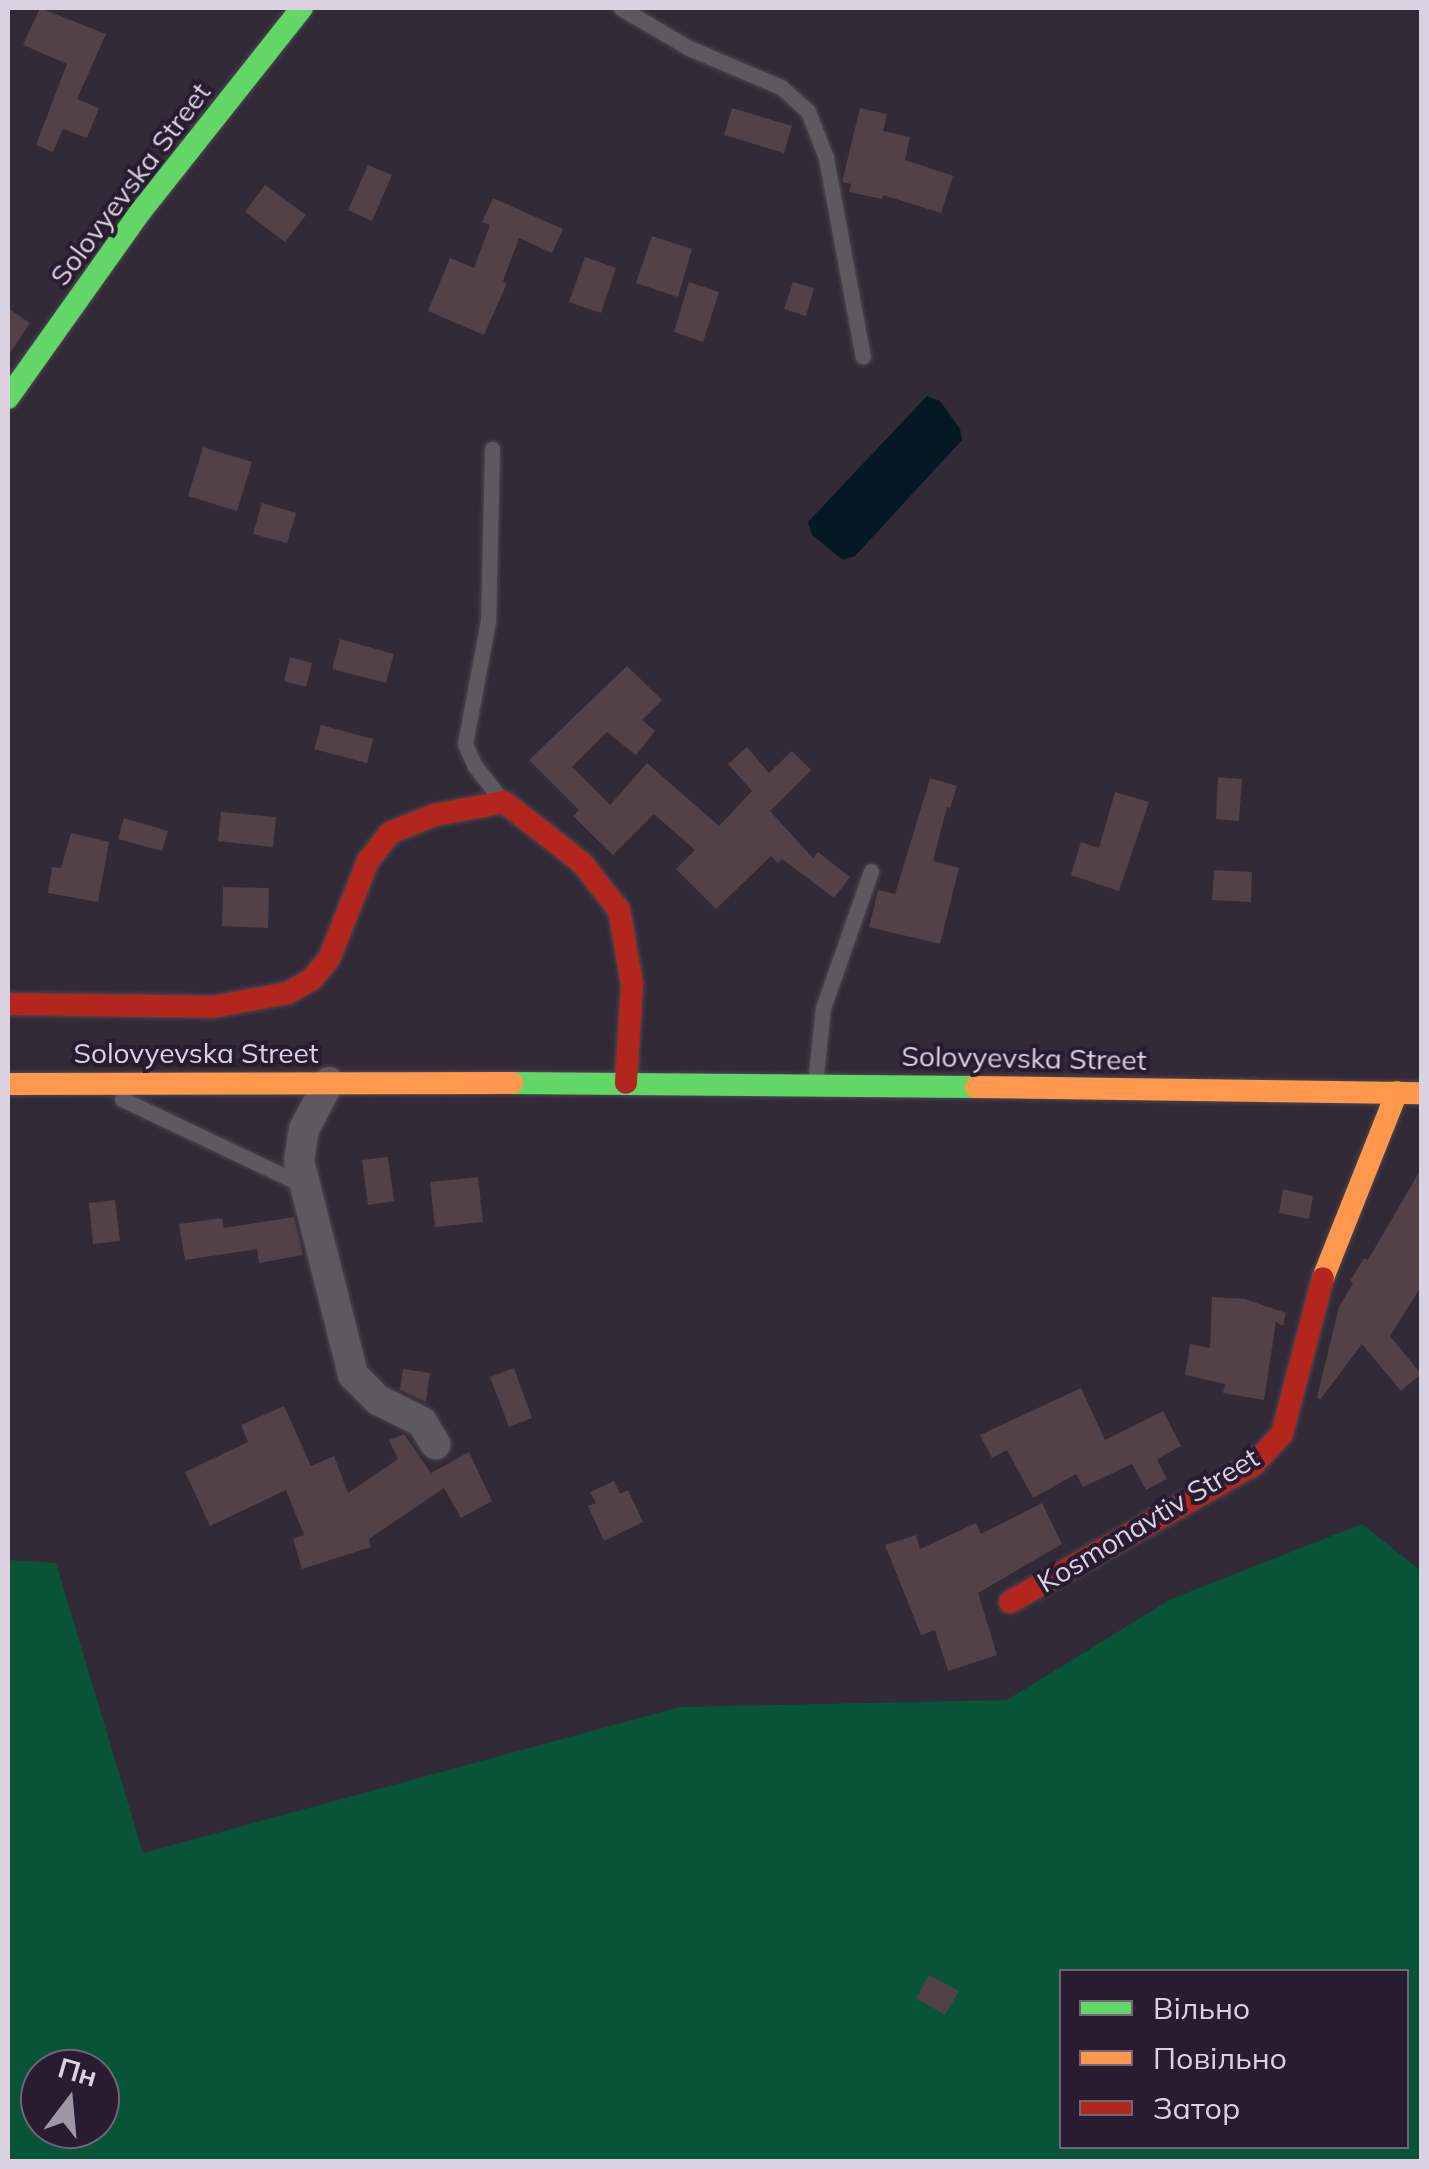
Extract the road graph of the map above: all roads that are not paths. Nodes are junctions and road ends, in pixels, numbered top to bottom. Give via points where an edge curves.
1 (302, 8) edge
2 (621, 8) edge
3 (863, 357) dead end
4 (8, 398) edge
5 (492, 449) dead end
6 (504, 802) junction
7 (871, 872) dead end
8 (8, 1004) edge
9 (329, 1082) junction
10 (626, 1083) junction
11 (8, 1084) edge
12 (91, 1085) junction
13 (815, 1086) junction
14 (1397, 1092) junction
15 (1422, 1093) edge
16 (303, 1185) junction
17 (435, 1444) dead end
18 (1010, 1602) dead end

1 - 4 street, Solovyevska Street via 141,211
2 - 3 lane via 689,48 780,86 808,112 826,158
5 - 6 lane via 488,621 466,744
6 - 8 street, Solovyevska Street via 434,815 390,833 368,861 330,959 288,993 213,1007
6 - 10 street via 582,863 619,910 632,984
7 - 13 lane via 822,1008
9 - 10 street, Solovyevska Street
9 - 12 street, Solovyevska Street
9 - 16 street via 300,1146
10 - 13 street, Solovyevska Street
11 - 12 street, Solovyevska Street
12 - 16 lane
13 - 14 street, Solovyevska Street
14 - 15 street, Solovyevska Street
14 - 18 street, Kosmonavtiv Street via 1316,1294 1282,1434 1253,1465
16 - 17 street via 354,1374 378,1400 422,1422

